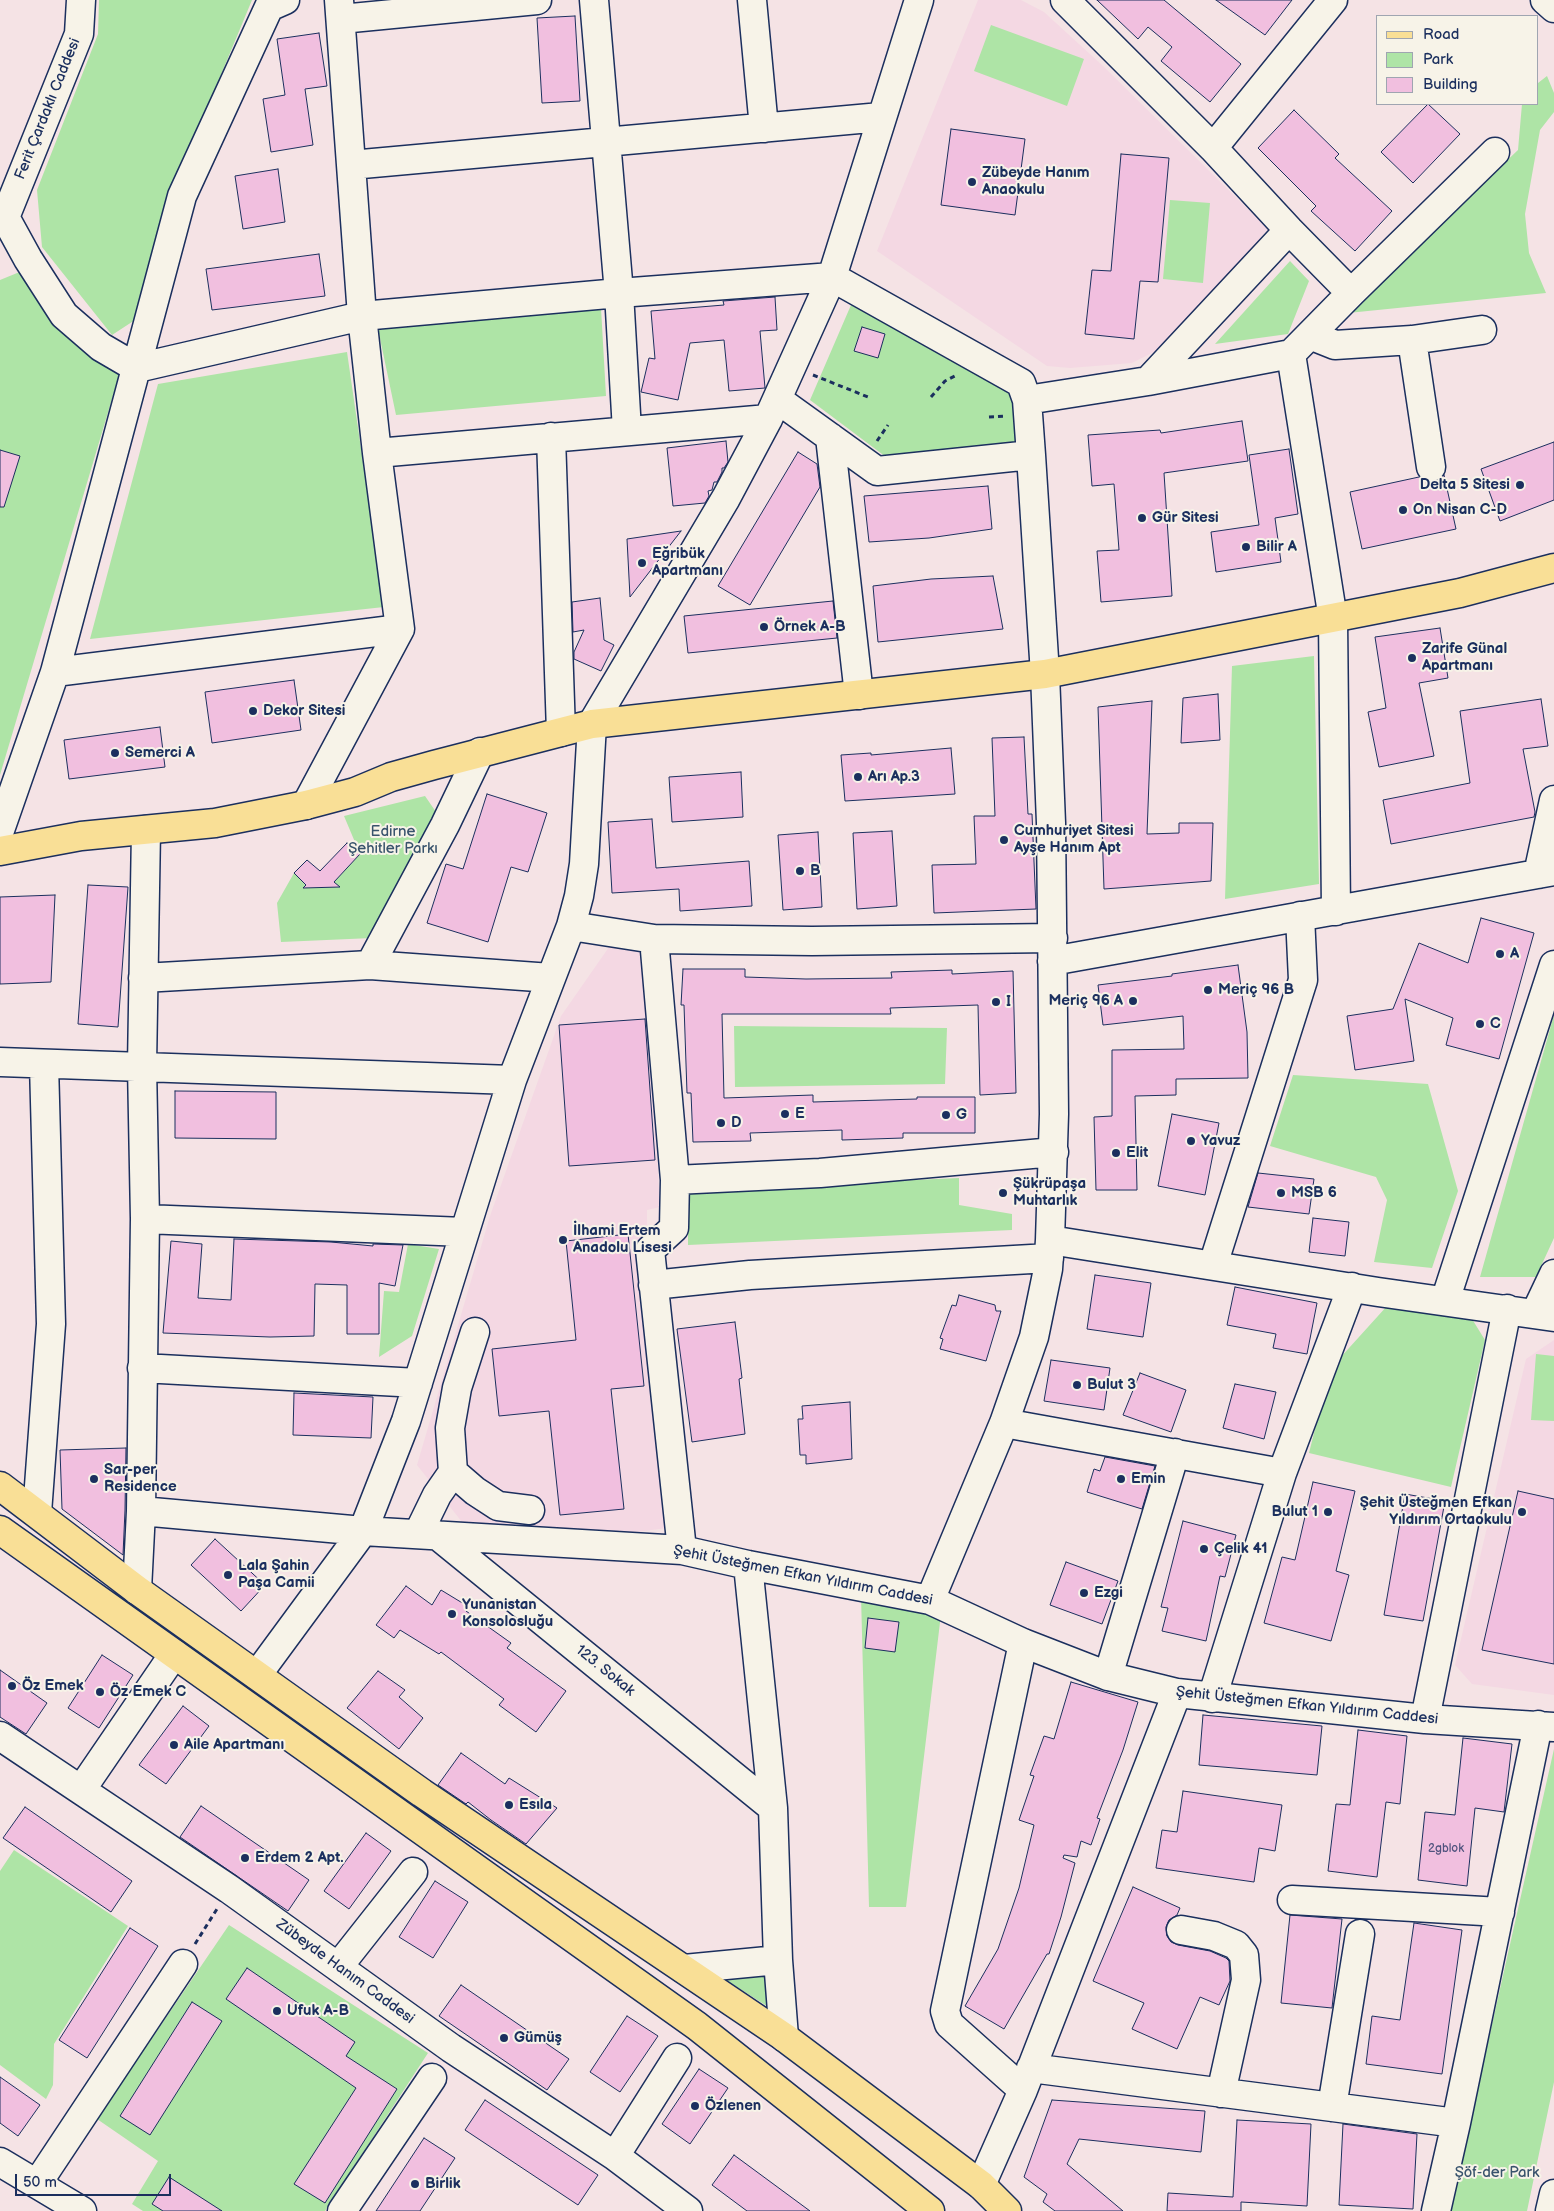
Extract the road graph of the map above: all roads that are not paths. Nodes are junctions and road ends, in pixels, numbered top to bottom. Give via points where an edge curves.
1 (81, 0) edge
2 (285, 0) edge
3 (537, 0) edge
4 (594, 0) edge
5 (752, 0) edge
6 (919, 0) edge
7 (1065, 0) edge
8 (1333, 0) edge
9 (1545, 0) edge
10 (1554, 8) edge
11 (340, 10) edge
12 (882, 117) junction
13 (764, 128) junction
14 (605, 143) junction
15 (1213, 148) junction
16 (1495, 152) dead end
17 (351, 165) junction
18 (3, 212) edge
19 (1289, 230) junction
20 (832, 277) junction
21 (619, 293) junction
22 (1351, 293) junction
23 (362, 316) junction
24 (1482, 330) dead end
25 (1412, 340) junction
26 (1301, 344) junction
27 (137, 368) junction
28 (1148, 381) junction
29 (1027, 400) junction
30 (773, 409) junction
31 (626, 431) junction
32 (830, 437) junction
33 (551, 438) junction
34 (377, 453) junction
35 (1031, 455) junction
36 (1430, 467) dead end
37 (1554, 568) edge
38 (1333, 619) junction
39 (400, 629) junction
40 (55, 672) junction
41 (1045, 674) junction
42 (859, 695) junction
43 (592, 724) junction
44 (561, 732) junction
45 (480, 752) junction
46 (1554, 800) edge
47 (306, 805) junction
48 (0, 830) edge
49 (146, 830) junction
50 (0, 851) edge
51 (1546, 873) edge
52 (1336, 911) junction
53 (1300, 916) junction
54 (571, 926) junction
55 (654, 939) junction
56 (1052, 950) junction
57 (1554, 965) edge
58 (370, 966) junction
59 (143, 978) junction
60 (551, 978) junction
61 (0, 1062) edge
62 (44, 1064) junction
63 (142, 1066) junction
64 (512, 1080) junction
65 (1054, 1152) junction
66 (675, 1180) junction
67 (145, 1219) junction
68 (464, 1232) junction
69 (1050, 1249) junction
70 (1214, 1265) junction
71 (1554, 1274) edge
72 (653, 1285) junction
73 (1352, 1287) junction
74 (1446, 1301) junction
75 (1507, 1309) junction
76 (1545, 1315) edge
77 (475, 1332) dead end
78 (142, 1368) junction
79 (418, 1382) junction
80 (1004, 1423) junction
81 (1175, 1454) junction
82 (453, 1472) junction
83 (1282, 1473) junction
84 (0, 1486) edge
85 (530, 1510) dead end
86 (141, 1511) junction
87 (37, 1513) junction
88 (0, 1530) edge
89 (363, 1531) junction
90 (428, 1534) junction
91 (682, 1550) junction
92 (748, 1565) junction
93 (137, 1590) junction
94 (930, 1600) junction
95 (1023, 1643) junction
96 (174, 1654) junction
97 (257, 1675) junction
98 (1108, 1676) junction
99 (1177, 1694) junction
100 (1212, 1698) junction
101 (1425, 1719) junction
102 (1546, 1726) edge
103 (0, 1736) edge
104 (81, 1790) junction
105 (772, 1808) junction
106 (413, 1872) dead end
107 (1292, 1900) dead end
108 (1500, 1912) junction
109 (1181, 1930) dead end
110 (1360, 1934) dead end
111 (778, 1960) junction
112 (183, 1964) road end
113 (338, 1967) junction
114 (684, 1969) junction
115 (784, 2037) junction
116 (677, 2058) dead end
117 (432, 2078) dead end
118 (1027, 2079) junction
119 (1221, 2093) junction
120 (1332, 2107) junction
121 (1456, 2123) junction
122 (615, 2156) junction
123 (0, 2162) edge
124 (37, 2184) junction
125 (980, 2185) junction
126 (1554, 2194) edge
127 (683, 2209) edge
128 (82, 2211) edge
129 (342, 2211) edge
130 (930, 2211) edge
131 (1007, 2211) edge
132 (1436, 2211) edge
133 (1550, 2211) edge

1 - 18 street, Ferit Çardaklı Caddesi via 79,34
2 - 27 street via 269,7 182,196
3 - 11 street
4 - 14 street
5 - 13 street
6 - 12 street
7 - 15 street
8 - 15 street
9 - 10 street
11 - 17 street
12 - 13 street
12 - 20 street
13 - 14 street
14 - 17 street
14 - 21 street
15 - 19 street
16 - 22 street
17 - 23 street
18 - 27 street via 64,315 101,347
19 - 22 street
19 - 28 street
20 - 21 street
20 - 29 street via 1021,383
20 - 30 street
21 - 23 street
21 - 31 street
22 - 26 street
23 - 27 street
23 - 34 street
24 - 25 street
25 - 26 street
25 - 36 street
26 - 28 street
26 - 38 street
27 - 40 street
28 - 29 street
29 - 35 street
30 - 31 street
30 - 32 street
30 - 43 street via 726,498
31 - 33 street
32 - 35 street via 877,471
32 - 42 street
33 - 34 street
33 - 44 street
34 - 39 street
35 - 41 street
37 - 38 main road via 1460,593
38 - 41 main road
38 - 52 street
39 - 40 street
39 - 47 street
40 - 48 street
41 - 42 main road
41 - 56 street
42 - 43 main road
43 - 44 main road
43 - 54 street via 584,864
44 - 45 main road
45 - 47 main road
45 - 58 street
46 - 51 street
47 - 49 main road via 215,823
49 - 50 main road via 81,836
49 - 59 street
51 - 52 street
52 - 53 street
53 - 56 street
53 - 70 street via 1303,980
54 - 55 street
54 - 60 street
55 - 56 street
55 - 66 street
56 - 65 street
57 - 74 street
58 - 59 street
58 - 60 street
59 - 63 street
60 - 64 street
61 - 62 street
62 - 63 street
62 - 87 street via 51,1324
63 - 64 street
63 - 67 street
64 - 68 street
65 - 66 street via 820,1173
65 - 69 street
66 - 72 street via 674,1228 650,1250
67 - 68 street
67 - 78 street
68 - 79 street
69 - 70 street
69 - 72 street
69 - 80 street via 1034,1337
70 - 73 street
71 - 76 street
72 - 91 street
73 - 74 street
73 - 83 street
74 - 75 street
75 - 76 street
75 - 101 street
77 - 82 street via 457,1388 450,1428
78 - 79 street
78 - 86 street
79 - 89 street
80 - 81 street
80 - 94 street
81 - 83 street
81 - 98 street
82 - 85 street via 475,1492 498,1506
82 - 90 street via 437,1496
83 - 100 street
84 - 87 main road
86 - 89 street, Şehit Üsteğmen Efkan Yıldırım Caddesi
86 - 93 street
87 - 93 main road
88 - 96 main road
89 - 90 street, Şehit Üsteğmen Efkan Yıldırım Caddesi
89 - 97 street
90 - 91 street, Şehit Üsteğmen Efkan Yıldırım Caddesi
90 - 105 street, 123. Sokak
91 - 92 street, Şehit Üsteğmen Efkan Yıldırım Caddesi
92 - 94 street, Şehit Üsteğmen Efkan Yıldırım Caddesi
92 - 105 street
93 - 97 main road
94 - 95 street, Şehit Üsteğmen Efkan Yıldırım Caddesi
95 - 98 street, Şehit Üsteğmen Efkan Yıldırım Caddesi
95 - 118 street via 945,2011 949,2024
96 - 104 street
96 - 130 main road via 697,2026
97 - 114 main road via 430,1798
98 - 99 street, Şehit Üsteğmen Efkan Yıldırım Caddesi
99 - 100 street, Şehit Üsteğmen Efkan Yıldırım Caddesi
99 - 118 street
100 - 101 street, Şehit Üsteğmen Efkan Yıldırım Caddesi
101 - 102 street, Şehit Üsteğmen Efkan Yıldırım Caddesi
102 - 108 street
103 - 104 street, Zübeyde Hanım Caddesi
104 - 113 street, Zübeyde Hanım Caddesi
105 - 111 street
106 - 113 street
107 - 108 street
108 - 121 street
109 - 119 street via 1214,1936 1236,1945 1244,1955 1246,1980
110 - 120 street
111 - 114 street
111 - 115 street
112 - 124 street
113 - 122 street, Zübeyde Hanım Caddesi via 451,2048
114 - 115 main road
115 - 125 main road
116 - 122 street
117 - 129 street
118 - 119 street
118 - 125 street
119 - 120 street
120 - 121 street
121 - 132 street
122 - 127 street, Zübeyde Hanım Caddesi
123 - 124 street
124 - 128 street
125 - 131 main road
126 - 133 street

